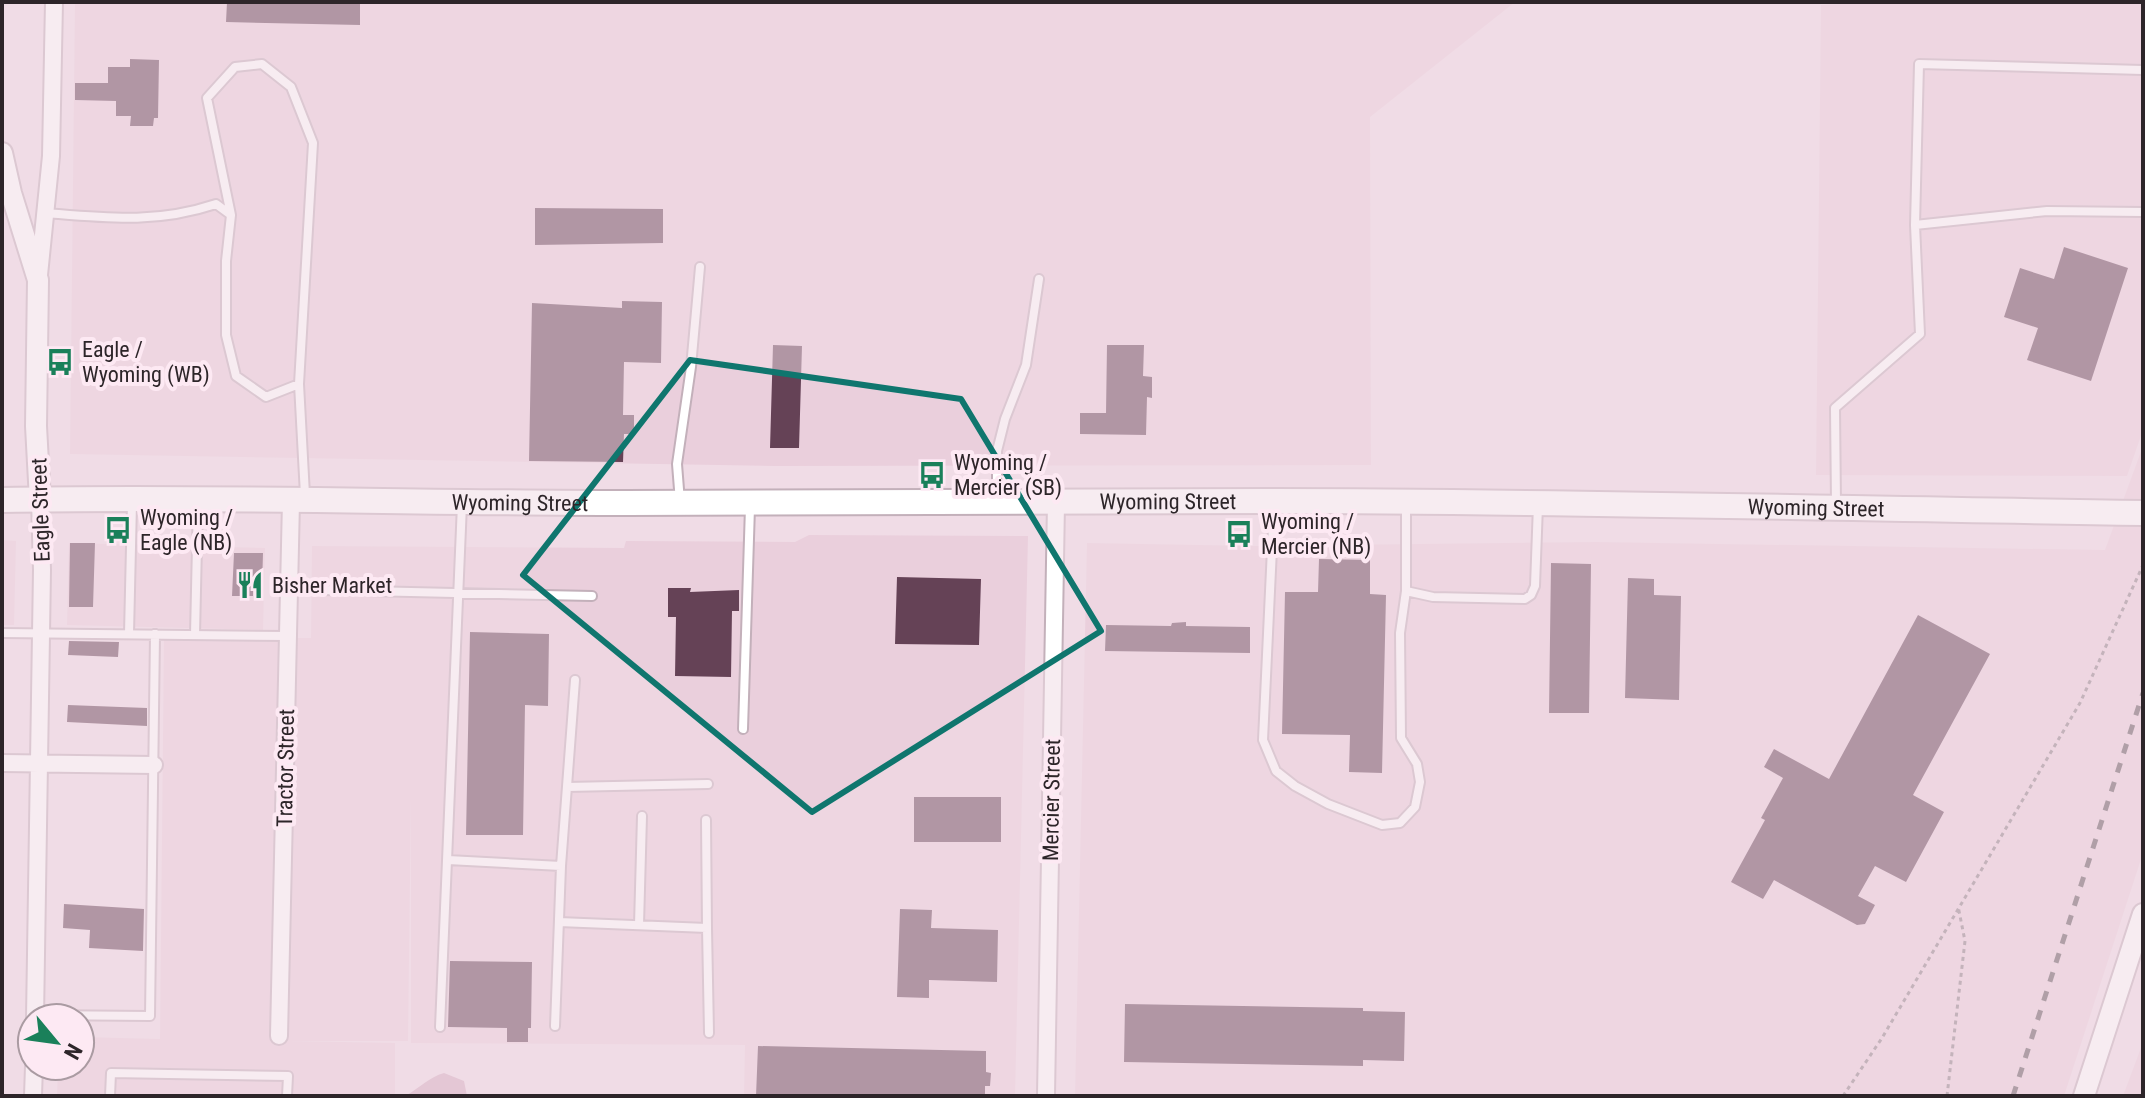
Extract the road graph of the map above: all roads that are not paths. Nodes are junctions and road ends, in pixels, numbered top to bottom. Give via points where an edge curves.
1 (54, 2) edge
2 (2143, 70) edge
3 (2, 153) edge
4 (2143, 212) edge
5 (45, 213) junction
6 (231, 215) junction
7 (1915, 225) junction
8 (700, 267) dead end
9 (1039, 279) dead end
10 (38, 280) junction
11 (299, 384) junction
12 (132, 498) junction
13 (198, 499) junction
14 (2, 500) edge
15 (40, 500) junction
16 (298, 501) junction
17 (1274, 501) junction
18 (680, 502) junction
19 (750, 502) junction
20 (462, 503) junction
21 (997, 503) junction
22 (1056, 503) junction
23 (1406, 503) junction
24 (1538, 505) junction
25 (1836, 509) junction
26 (2143, 513) edge
27 (322, 590) dead end
28 (458, 591) junction
29 (1406, 591) junction
30 (592, 596) dead end
31 (2, 633) edge
32 (41, 633) junction
33 (129, 634) junction
34 (155, 634) junction
35 (195, 635) junction
36 (288, 636) junction
37 (575, 680) dead end
38 (743, 729) dead end
39 (2, 763) edge
40 (39, 763) junction
41 (154, 765) junction
42 (708, 784) dead end
43 (567, 787) junction
44 (642, 816) dead end
45 (706, 820) dead end
46 (448, 860) junction
47 (561, 866) junction
48 (2143, 914) edge
49 (559, 922) junction
50 (639, 925) junction
51 (707, 928) junction
52 (35, 1002) edge
53 (96, 1016) edge
54 (555, 1026) dead end
55 (440, 1027) dead end
56 (709, 1033) dead end
57 (279, 1036) dead end
58 (110, 1096) edge
59 (287, 1096) edge
60 (1046, 1096) edge
61 (2084, 1096) edge

1 - 5 street, Eagle Street
2 - 7 lane via 1919,64
3 - 10 street
4 - 7 lane via 2047,211
5 - 6 lane via 123,219 183,215 216,204
5 - 10 street, Eagle Street
6 - 11 lane via 226,335 236,376 266,397
6 - 11 lane via 207,98 235,67 262,64 291,87 313,143
7 - 25 lane via 1920,334 1835,408
8 - 18 lane via 677,464
9 - 21 lane via 1026,365 997,451
10 - 15 street, Eagle Street
11 - 16 lane
12 - 13 main road, Wyoming Street
12 - 15 main road, Wyoming Street
12 - 33 lane
13 - 16 main road, Wyoming Street
13 - 35 lane
14 - 15 main road, Wyoming Street
15 - 32 street, Eagle Street
16 - 20 main road, Wyoming Street
16 - 36 street, Tractor Street
17 - 22 main road, Wyoming Street
17 - 23 main road, Wyoming Street
17 - 29 lane via 1263,740 1276,771 1295,786 1382,825 1400,823 1415,807 1420,782 1417,764 1401,738 1400,633
18 - 19 main road, Wyoming Street
18 - 20 main road, Wyoming Street
19 - 21 main road, Wyoming Street
19 - 38 lane
20 - 28 lane
21 - 22 main road, Wyoming Street
22 - 60 street, Mercier Street
23 - 24 main road, Wyoming Street
23 - 29 lane
24 - 25 main road, Wyoming Street
24 - 29 lane via 1535,586 1525,599 1433,597
25 - 26 main road, Wyoming Street
27 - 28 lane
28 - 30 lane
28 - 46 lane
31 - 32 lane
32 - 33 lane
32 - 40 street, Eagle Street
33 - 34 lane
34 - 35 lane
34 - 41 lane
35 - 36 lane
36 - 57 street, Tractor Street
37 - 43 lane
39 - 40 street
40 - 41 street
40 - 52 street, Eagle Street
41 - 53 lane via 150,1016
42 - 43 lane
43 - 47 lane
44 - 50 lane
45 - 51 lane
46 - 47 lane
46 - 55 lane
47 - 49 lane
48 - 61 street
49 - 50 lane
49 - 54 lane
50 - 51 lane
51 - 56 lane
58 - 59 lane via 111,1073 288,1076

